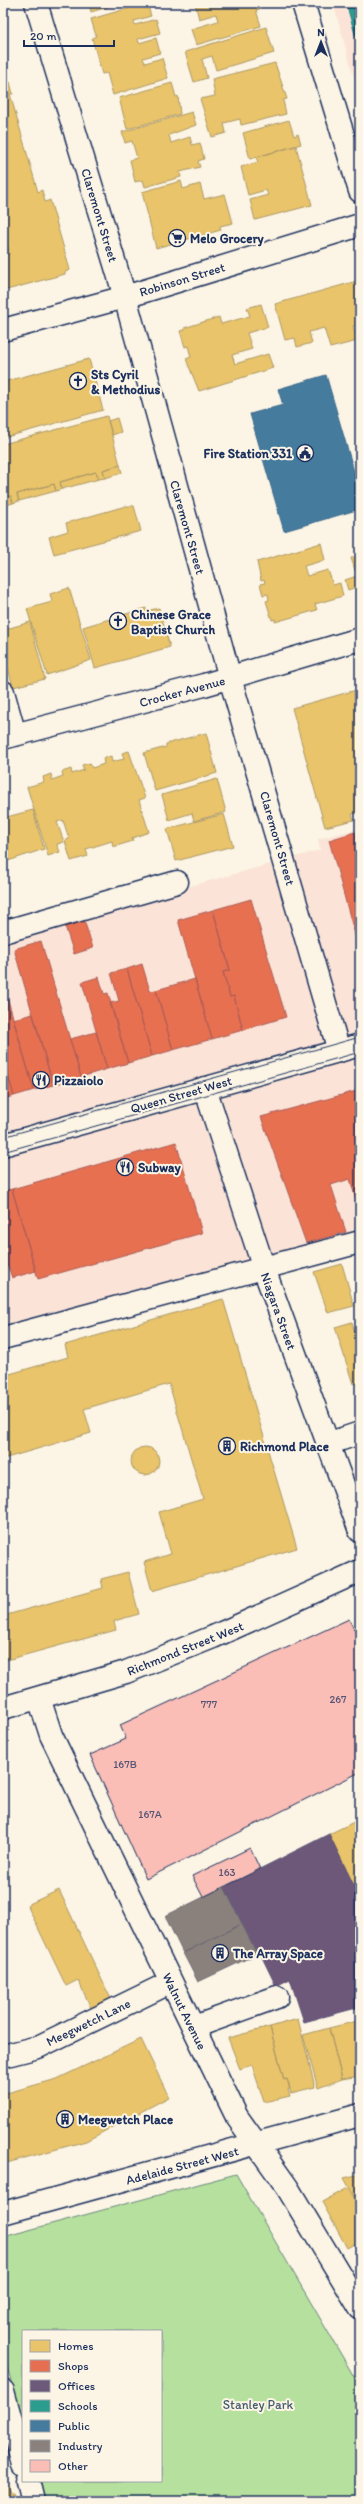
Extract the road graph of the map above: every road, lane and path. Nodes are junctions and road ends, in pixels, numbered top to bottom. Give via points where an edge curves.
1 (36, 3) edge
2 (303, 3) edge
3 (360, 192) edge
4 (360, 225) edge
5 (125, 297) junction
6 (3, 330) edge
7 (360, 640) edge
8 (230, 678) junction
9 (3, 692) edge
10 (9, 736) edge
11 (177, 882) dead end
12 (3, 932) edge
13 (360, 1045) edge
14 (339, 1051) junction
15 (205, 1088) junction
16 (3, 1145) edge
17 (360, 1242) edge
18 (264, 1269) junction
19 (3, 1338) edge
20 (360, 1433) edge
21 (327, 1444) junction
22 (360, 1531) edge
23 (360, 1571) edge
24 (39, 1698) junction
25 (3, 1708) edge
26 (171, 1982) junction
27 (277, 1996) dead end
28 (194, 2027) junction
29 (3, 2056) edge
30 (360, 2115) edge
31 (257, 2144) junction
32 (3, 2213) edge
33 (359, 2304) edge
34 (3, 2391) edge
35 (22, 2460) edge
36 (28, 2482) edge
37 (33, 2501) edge

1 - 5 street, Claremont Street
2 - 3 street
4 - 5 street, Robinson Street
5 - 6 street, Robinson Street
5 - 8 street, Claremont Street
7 - 8 street, Crocker Avenue
8 - 10 street, Crocker Avenue
8 - 14 street, Claremont Street
9 - 10 street
11 - 12 street
13 - 14 street, Queen Street West
14 - 15 street, Queen Street West
15 - 16 street, Queen Street West
15 - 18 street, Niagara Street
17 - 18 street
18 - 19 street
18 - 21 street, Niagara Street
20 - 21 street
21 - 22 street, Niagara Street
23 - 24 street, Richmond Street West via 213,1637 126,1672
24 - 25 street, Richmond Street West
24 - 26 street, Walnut Avenue via 50,1735
26 - 28 street, Walnut Avenue
26 - 29 street, Meegwetch Lane via 38,2047
27 - 28 street
28 - 31 street, Walnut Avenue via 237,2117
30 - 31 street, Adelaide Street West
31 - 32 street, Adelaide Street West
31 - 33 street, Walnut Avenue via 287,2186
34 - 35 street
36 - 37 street

